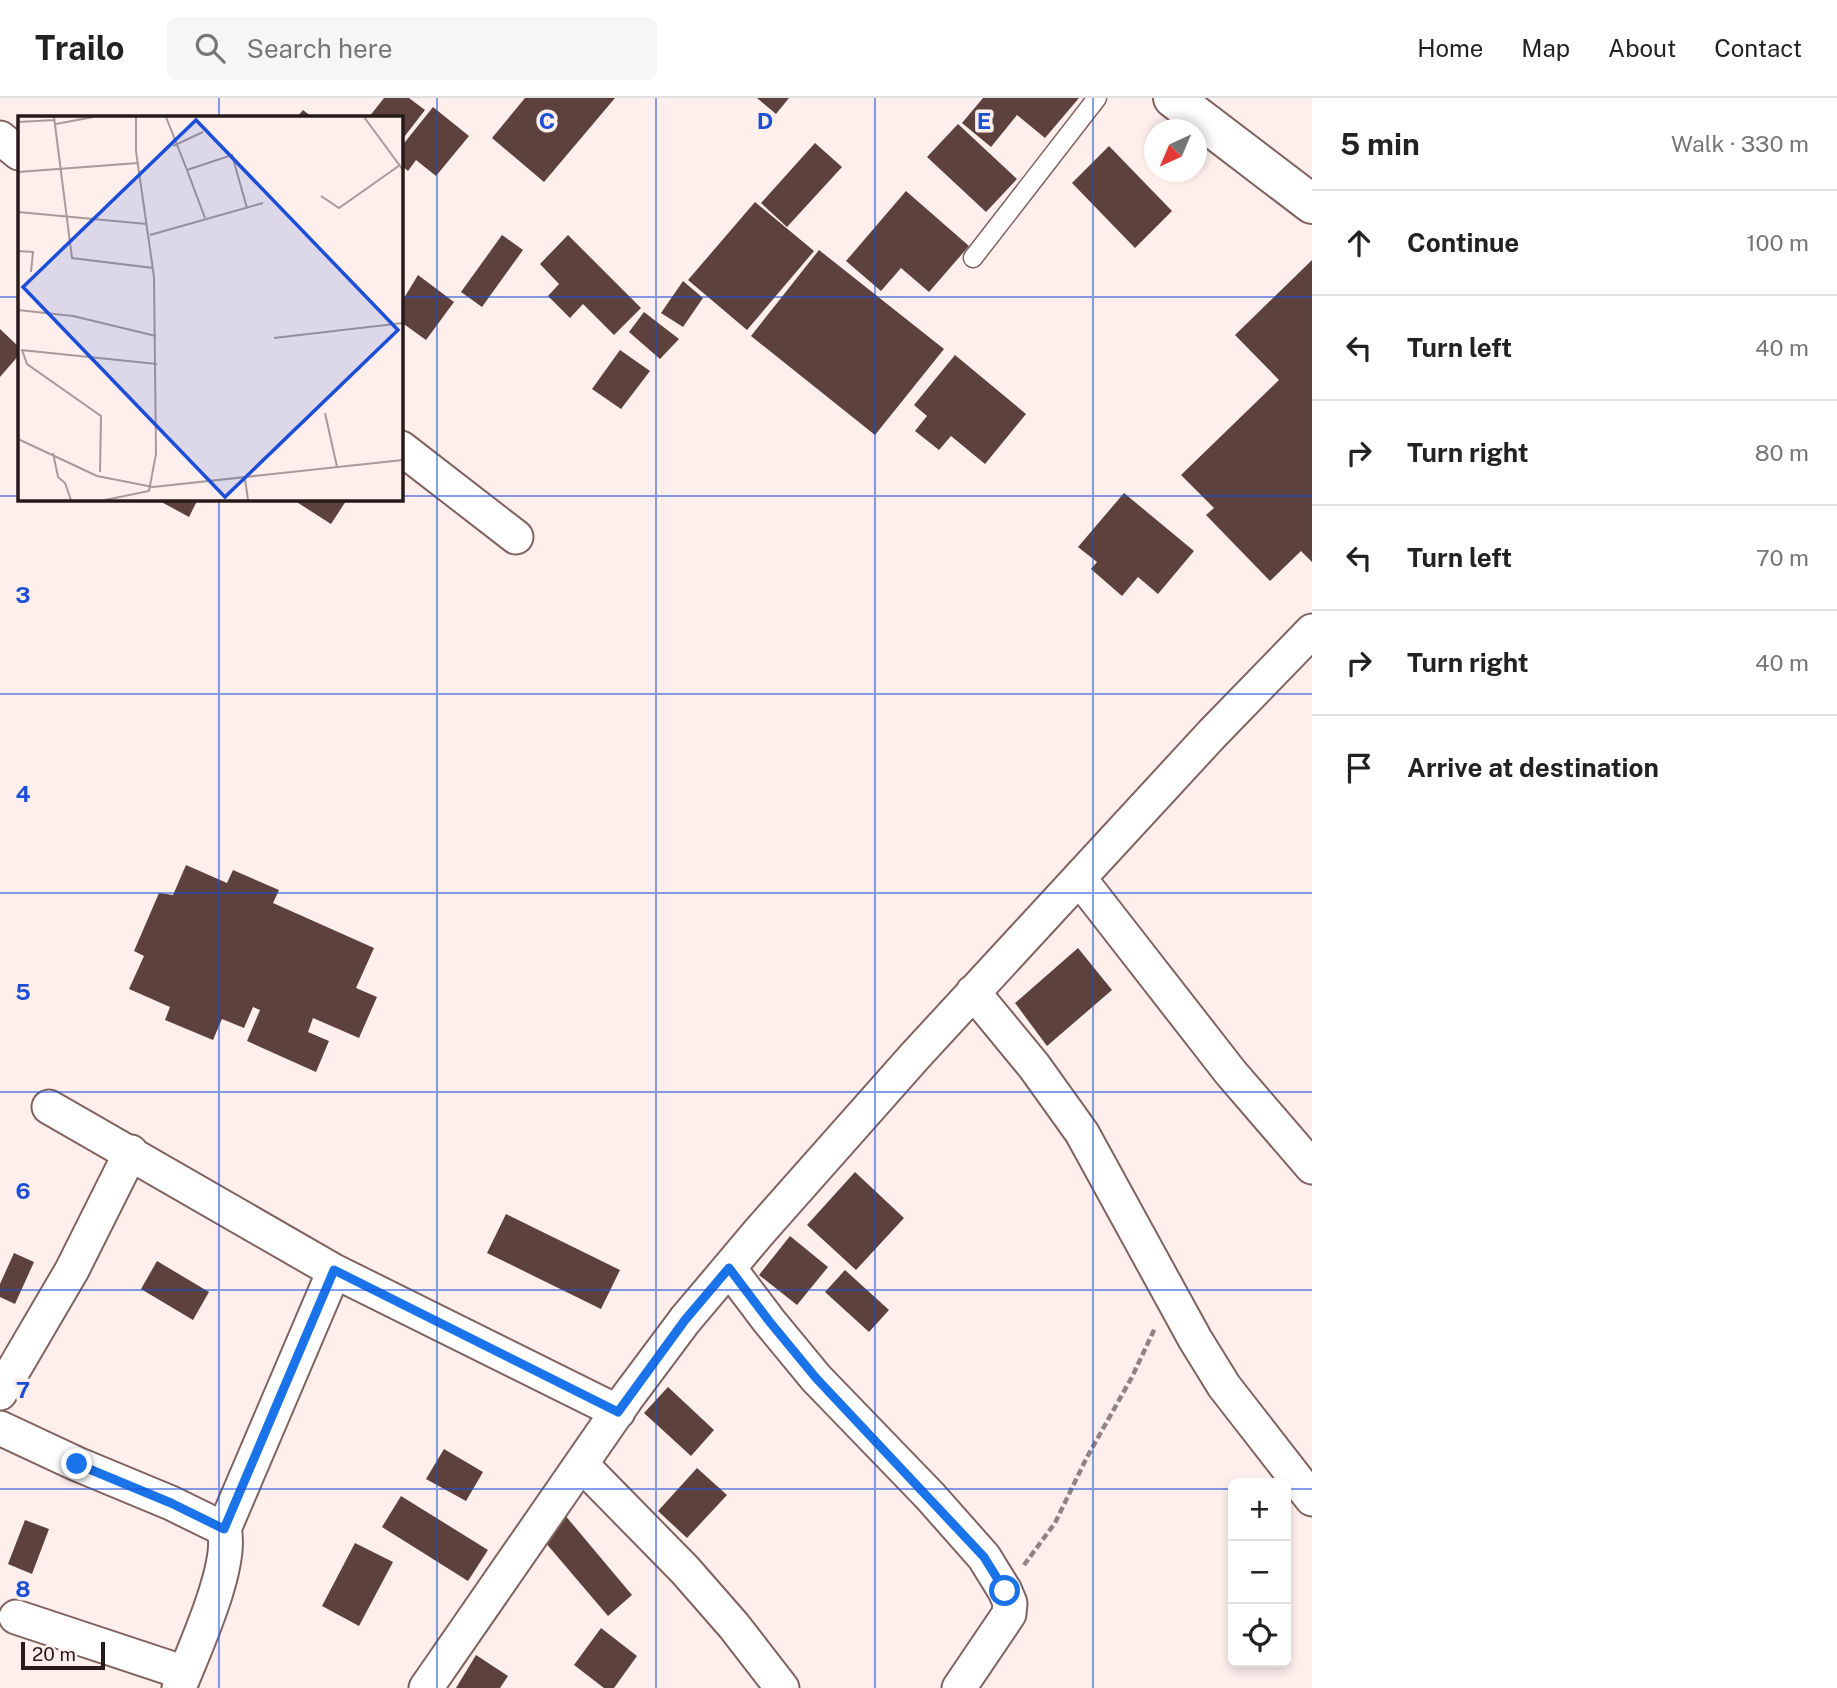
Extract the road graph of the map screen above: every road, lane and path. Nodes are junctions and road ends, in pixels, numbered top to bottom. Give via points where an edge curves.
1 (1097, 98) edge
2 (1173, 98) edge
3 (0, 138) edge
4 (18, 152) edge
5 (1312, 204) edge
6 (973, 258) dead end
7 (402, 449) edge
8 (516, 537) dead end
9 (1312, 631) edge
10 (1080, 878) junction
11 (973, 992) junction
12 (49, 1107) dead end
13 (131, 1152) junction
14 (1312, 1167) edge
15 (729, 1268) junction
16 (334, 1270) junction
17 (1170, 1294) junction
18 (0, 1393) edge
19 (618, 1412) junction
20 (0, 1428) edge
21 (582, 1465) junction
22 (1312, 1499) edge
23 (224, 1529) junction
24 (1005, 1591) junction
25 (16, 1617) dead end
26 (182, 1681) edge
27 (426, 1688) edge
28 (782, 1688) edge
29 (959, 1688) edge

1 - 6 lane
2 - 5 main road
3 - 4 street
7 - 8 street
9 - 10 street
10 - 11 street
10 - 14 street via 1223,1063
11 - 15 street
11 - 17 street via 1082,1133
12 - 13 street
13 - 16 street
13 - 18 street via 72,1270
15 - 19 street
15 - 24 street via 816,1378 984,1557
16 - 19 street
16 - 23 street
17 - 22 street via 1224,1386
17 - 24 path via 1055,1523
19 - 21 street
20 - 23 street
21 - 27 street
21 - 28 street via 685,1570
23 - 26 street via 222,1574
24 - 29 street via 1009,1614
25 - 26 street

